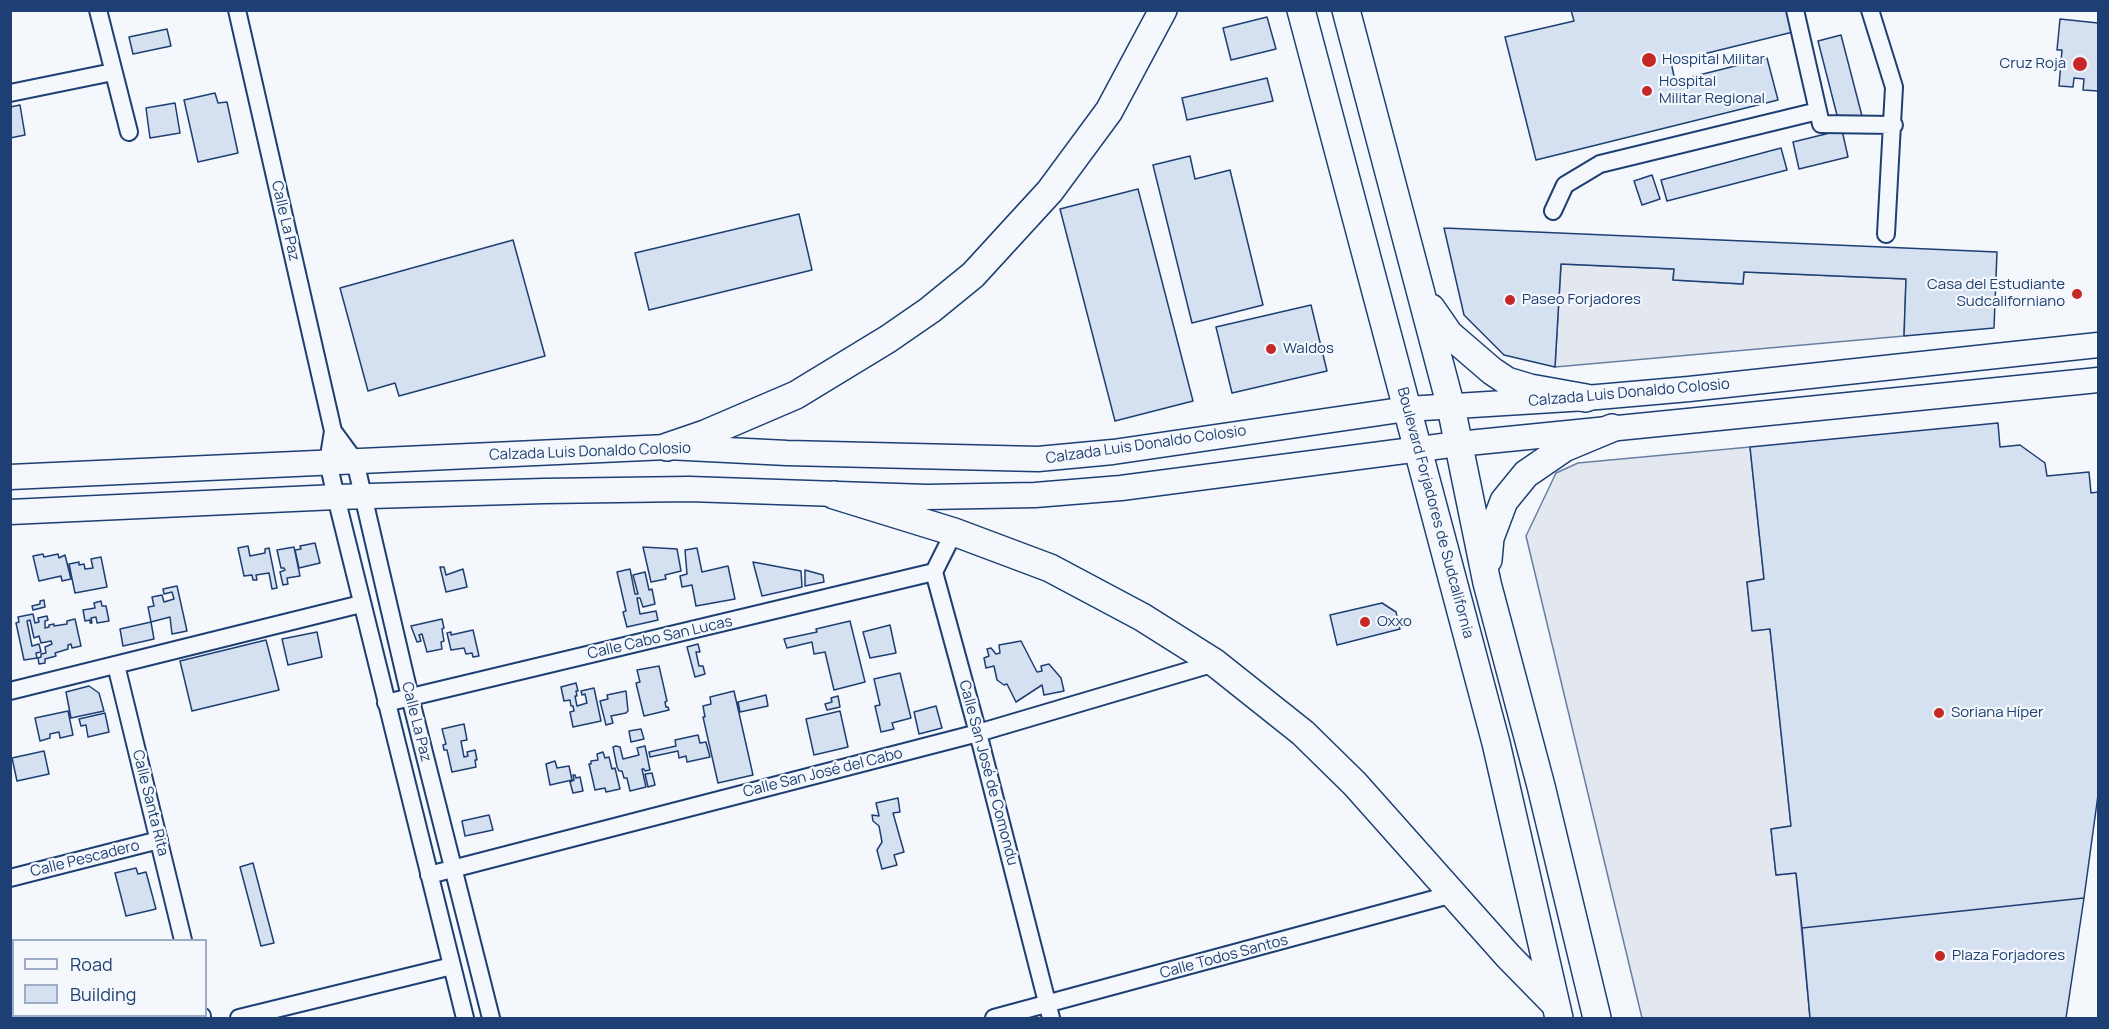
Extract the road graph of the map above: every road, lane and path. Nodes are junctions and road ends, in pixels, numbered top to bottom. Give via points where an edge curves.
1 (98, 10) edge
2 (237, 10) edge
3 (1163, 10) edge
4 (1795, 10) edge
5 (1870, 10) edge
6 (1348, 18) edge
7 (1304, 22) edge
8 (114, 72) junction
9 (10, 93) edge
10 (1818, 111) junction
11 (1894, 124) junction
12 (129, 132) dead end
13 (1553, 211) dead end
14 (1886, 234) dead end
15 (1420, 290) junction
16 (2098, 345) edge
17 (2098, 380) edge
18 (1758, 382) junction
19 (1586, 398) junction
20 (1451, 407) junction
21 (1407, 409) junction
22 (1721, 419) junction
23 (1612, 429) junction
24 (333, 431) junction
25 (1458, 444) junction
26 (667, 447) junction
27 (1418, 449) junction
28 (355, 461) junction
29 (328, 462) junction
30 (10, 477) edge
31 (834, 495) junction
32 (363, 496) junction
33 (336, 497) junction
34 (10, 512) edge
35 (954, 532) junction
36 (934, 573) junction
37 (1487, 583) junction
38 (361, 604) junction
39 (1215, 663) junction
40 (116, 665) junction
41 (10, 691) edge
42 (410, 697) junction
43 (386, 703) junction
44 (978, 733) junction
45 (1496, 743) junction
46 (1541, 786) junction
47 (159, 840) junction
48 (453, 869) junction
49 (429, 875) junction
50 (10, 878) edge
51 (1453, 894) junction
52 (1569, 902) junction
53 (183, 939) edge
54 (1544, 956) junction
55 (452, 966) junction
56 (1049, 1012) edge
57 (1557, 1012) edge
58 (239, 1018) edge
59 (465, 1018) edge
60 (491, 1018) edge
61 (994, 1018) edge
62 (1597, 1018) edge

1 - 8 street
2 - 24 street, Calle La Paz
3 - 26 main road via 1109,111 1050,191 973,275 888,339 796,395
4 - 10 street
5 - 11 street via 1894,87
6 - 7 main road
6 - 15 main road
7 - 21 main road, Boulevard Forjadores de Sudcalifornia
8 - 9 street
8 - 12 street
10 - 11 street via 1821,124
10 - 13 street via 1600,164 1565,185
11 - 14 street
15 - 19 main road via 1449,334 1507,381
15 - 20 main road
16 - 18 main road, Calzada Luis Donaldo Colosio
17 - 22 main road
18 - 19 main road, Calzada Luis Donaldo Colosio
18 - 22 main road via 1726,400 1721,407
19 - 20 main road, Calzada Luis Donaldo Colosio
20 - 21 main road, Calzada Luis Donaldo Colosio
20 - 25 main road
21 - 26 main road, Calzada Luis Donaldo Colosio via 1113,452 1038,459
21 - 27 main road, Boulevard Forjadores de Sudcalifornia
22 - 23 main road
23 - 25 main road
23 - 37 main road via 1564,448 1526,474 1504,501 1490,538
24 - 28 street, Calle La Paz
24 - 29 street, Calle La Paz
25 - 27 main road
25 - 37 main road
26 - 28 main road, Calzada Luis Donaldo Colosio
27 - 31 main road via 1121,488 1035,495
27 - 45 main road, Boulevard Forjadores de Sudcalifornia
28 - 29 main road, Calzada Luis Donaldo Colosio
28 - 32 street, Calle La Paz
29 - 30 main road, Calzada Luis Donaldo Colosio
29 - 33 street, Calle La Paz
31 - 32 main road via 689,489
31 - 35 main road
32 - 33 main road
32 - 42 street, Calle La Paz
33 - 34 main road
33 - 38 street, Calle La Paz
35 - 36 street
35 - 39 main road via 1050,568 1142,617
36 - 42 street, Calle Cabo San Lucas
36 - 44 street, Calle San José de Comondu
37 - 46 main road
38 - 40 street
38 - 43 street, Calle La Paz
39 - 44 street, Calle San José del Cabo
39 - 51 main road via 1303,733
40 - 41 street
40 - 47 street, Calle Santa Rita
42 - 43 street, Calle Cabo San Lucas
42 - 48 street, Calle La Paz
43 - 49 street, Calle La Paz
44 - 48 street, Calle San José del Cabo
44 - 56 street, Calle San José de Comondu
45 - 46 main road via 1519,797 1530,800
45 - 54 main road, Boulevard Forjadores de Sudcalifornia
46 - 52 main road
47 - 50 street, Calle Pescadero
47 - 53 street, Calle Santa Rita
48 - 49 street, Calle San José del Cabo
48 - 60 street, Calle La Paz
49 - 55 street, Calle La Paz
51 - 56 street, Calle Todos Santos
51 - 57 main road
52 - 54 main road via 1564,897 1554,897 1548,904
52 - 62 main road
54 - 57 main road, Boulevard Forjadores de Sudcalifornia
55 - 58 street
55 - 59 street, Calle La Paz
56 - 61 street, Calle Todos Santos

